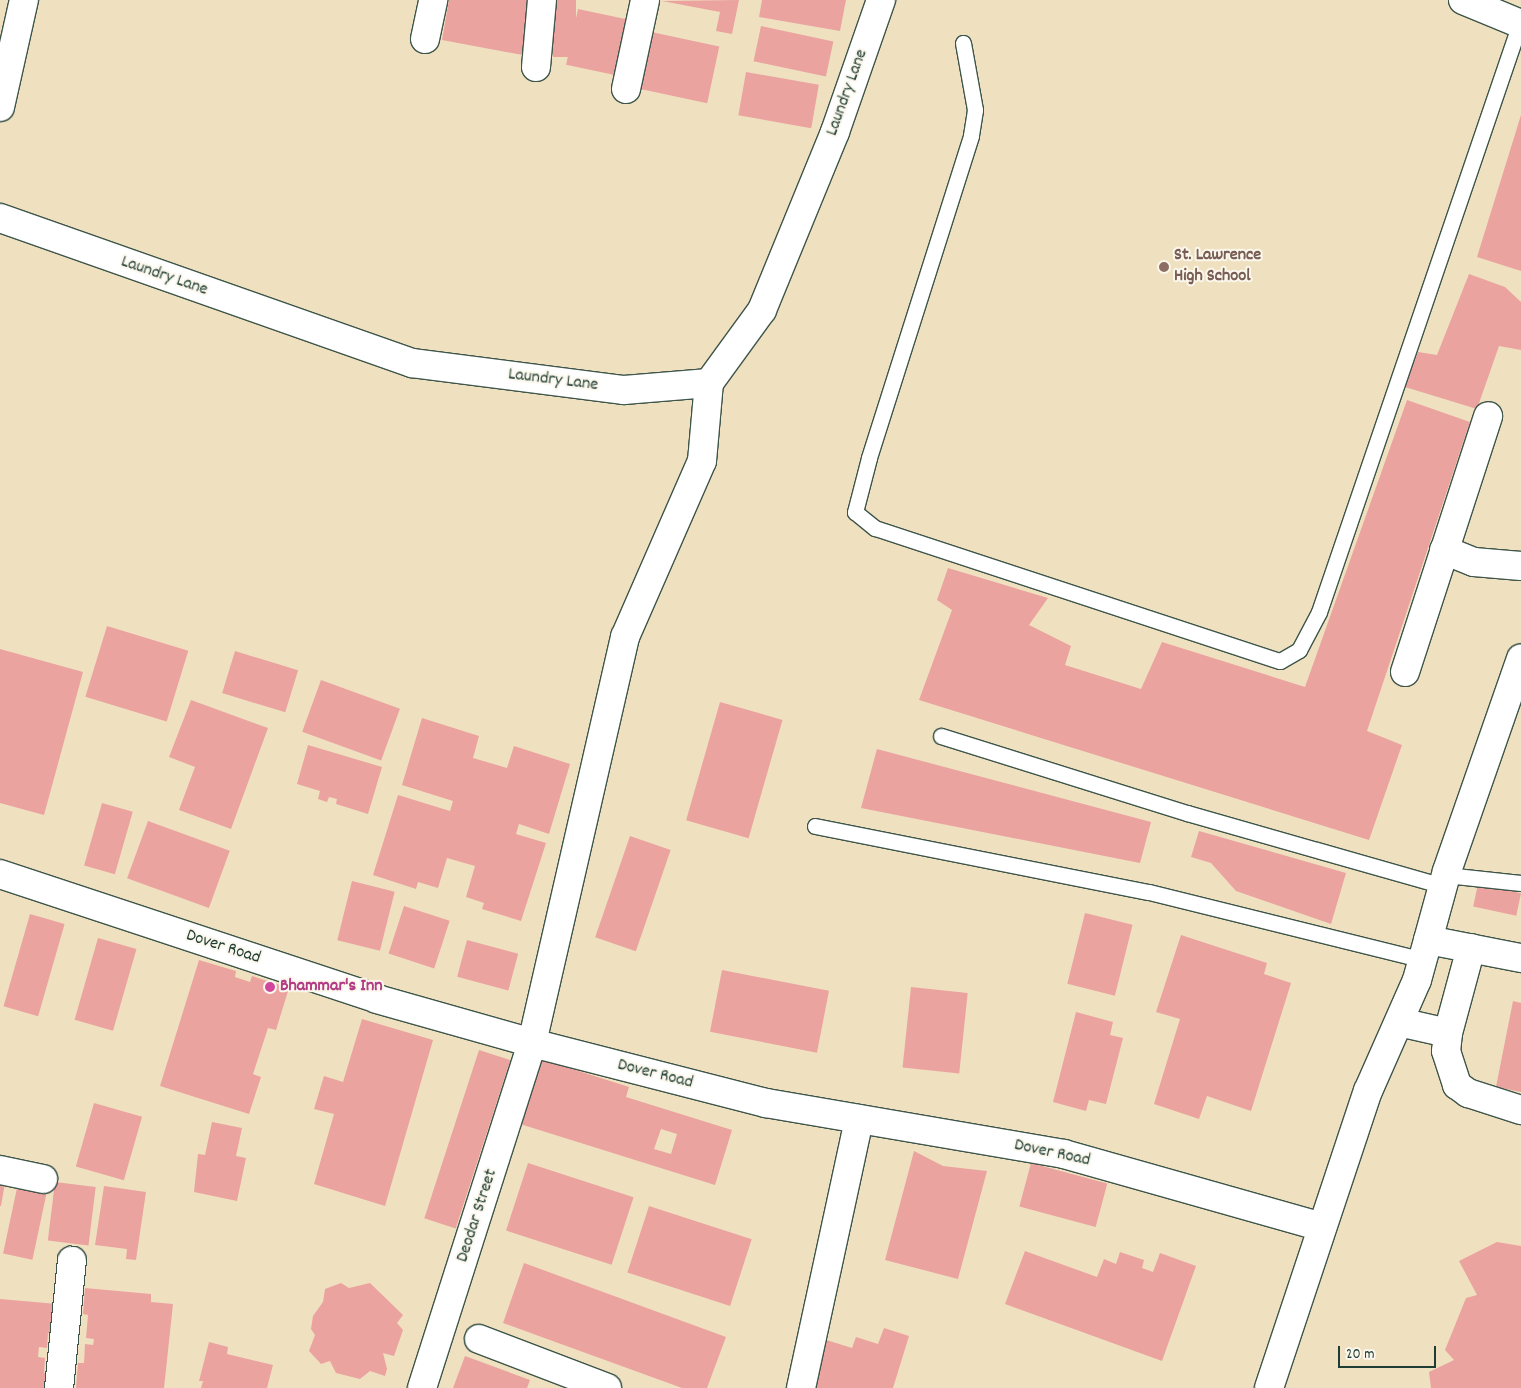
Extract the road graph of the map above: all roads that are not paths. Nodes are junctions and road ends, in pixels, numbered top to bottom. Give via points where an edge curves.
1 (24, 0) edge
2 (433, 0) edge
3 (542, 0) edge
4 (645, 0) edge
5 (881, 0) edge
6 (1463, 0) edge
7 (1520, 24) edge
8 (425, 38) dead end
9 (963, 43) dead end
10 (536, 66) dead end
11 (626, 89) dead end
12 (0, 107) edge
13 (0, 218) edge
14 (709, 383) junction
15 (1488, 416) dead end
16 (1444, 550) junction
17 (1521, 566) edge
18 (1521, 658) edge
19 (1405, 672) dead end
20 (941, 736) dead end
21 (815, 826) dead end
22 (0, 874) edge
23 (1444, 880) junction
24 (1521, 883) edge
25 (1471, 948) junction
26 (1426, 950) junction
27 (1521, 958) edge
28 (1398, 1022) junction
29 (1448, 1033) junction
30 (532, 1043) junction
31 (1521, 1110) edge
32 (859, 1119) junction
33 (0, 1170) edge
34 (43, 1179) dead end
35 (1322, 1227) junction
36 (72, 1261) dead end
37 (479, 1339) dead end
38 (59, 1388) edge
39 (422, 1388) edge
40 (606, 1388) edge
41 (801, 1388) edge
42 (1269, 1388) edge

1 - 12 street
2 - 8 street
3 - 10 street
4 - 11 street
5 - 14 street, Laundry Lane via 835,132 762,310
6 - 7 street
7 - 9 lane via 1319,612 1299,650 1280,661 875,528 855,512 869,458 971,136 975,110
13 - 14 street, Laundry Lane via 412,364 624,390
14 - 30 street, Deodar Street via 702,461 625,637
15 - 16 street
16 - 17 street via 1474,562
16 - 19 street
18 - 23 street
20 - 23 lane via 1187,813
21 - 26 lane
22 - 30 street, Dover Road via 377,999
23 - 24 lane
23 - 26 street
25 - 26 street
25 - 27 street
25 - 29 street
26 - 28 street
28 - 29 street
28 - 35 street via 1368,1090
29 - 31 street via 1446,1051 1457,1085 1468,1093
30 - 32 street, Dover Road via 766,1103
30 - 39 street, Deodar Street
32 - 35 street, Dover Road via 1064,1154
32 - 41 street
33 - 34 street
35 - 42 street
36 - 38 street
37 - 40 street

